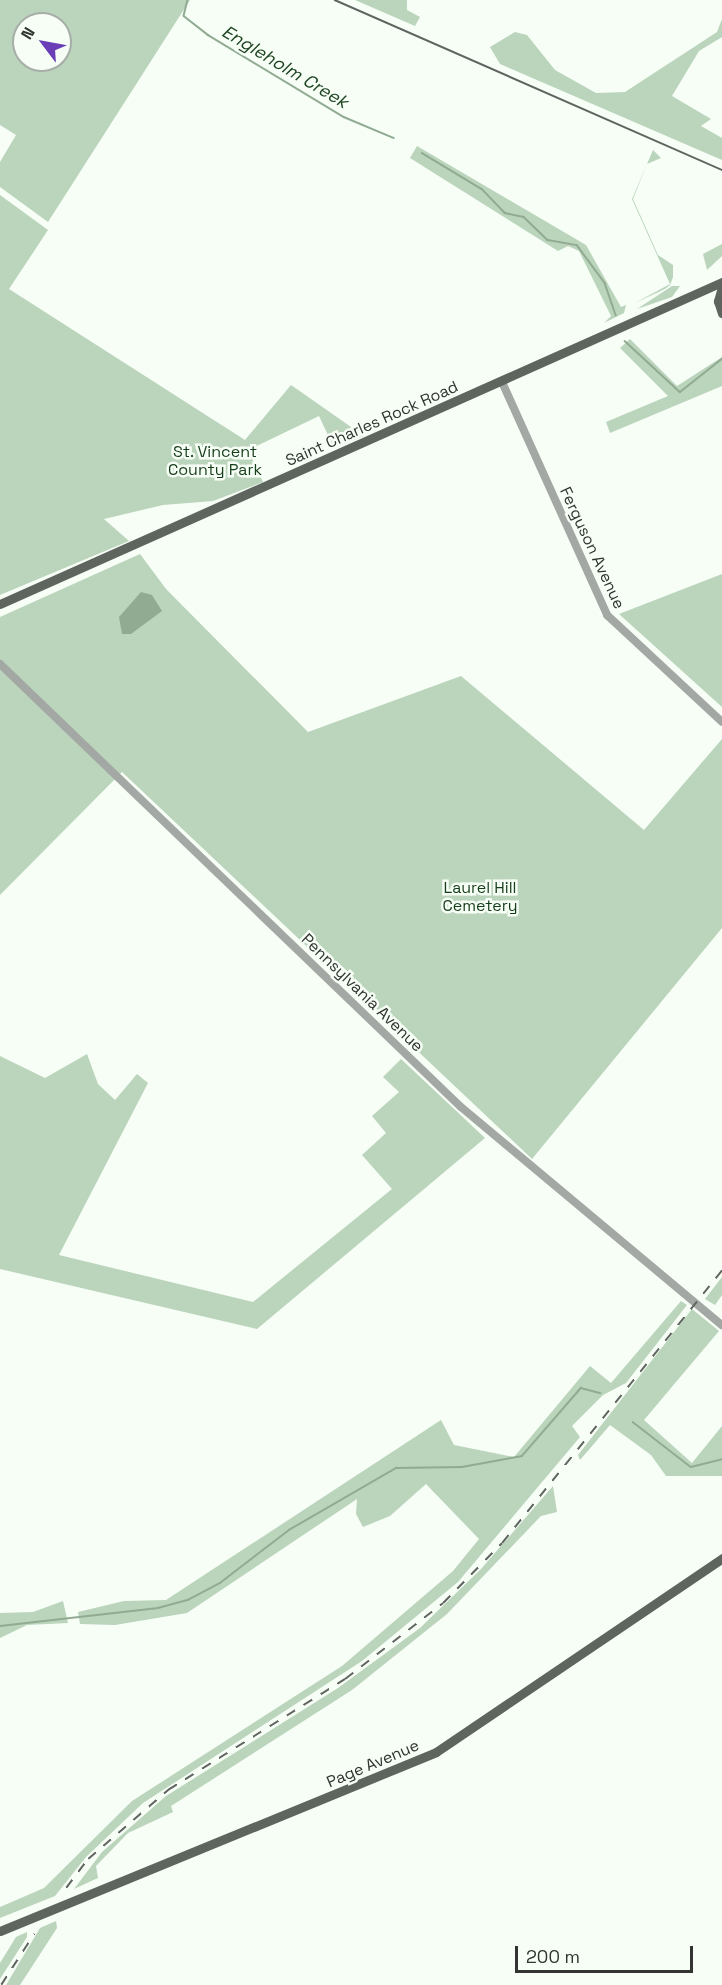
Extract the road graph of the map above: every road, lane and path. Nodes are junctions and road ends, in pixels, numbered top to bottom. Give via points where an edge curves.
1 (722, 282) edge
2 (722, 286) edge
3 (722, 313) edge
4 (502, 382) junction
5 (0, 604) edge
6 (0, 664) edge
7 (722, 722) edge
8 (722, 1325) edge
9 (722, 1558) edge
10 (0, 1931) edge

1 - 4 main road, Saint Charles Rock Road
2 - 3 main road via 718,301
4 - 5 main road, Saint Charles Rock Road
4 - 7 street, Ferguson Avenue via 611,621
6 - 8 street, Pennsylvania Avenue via 461,1107
9 - 10 main road, Page Avenue via 436,1752

